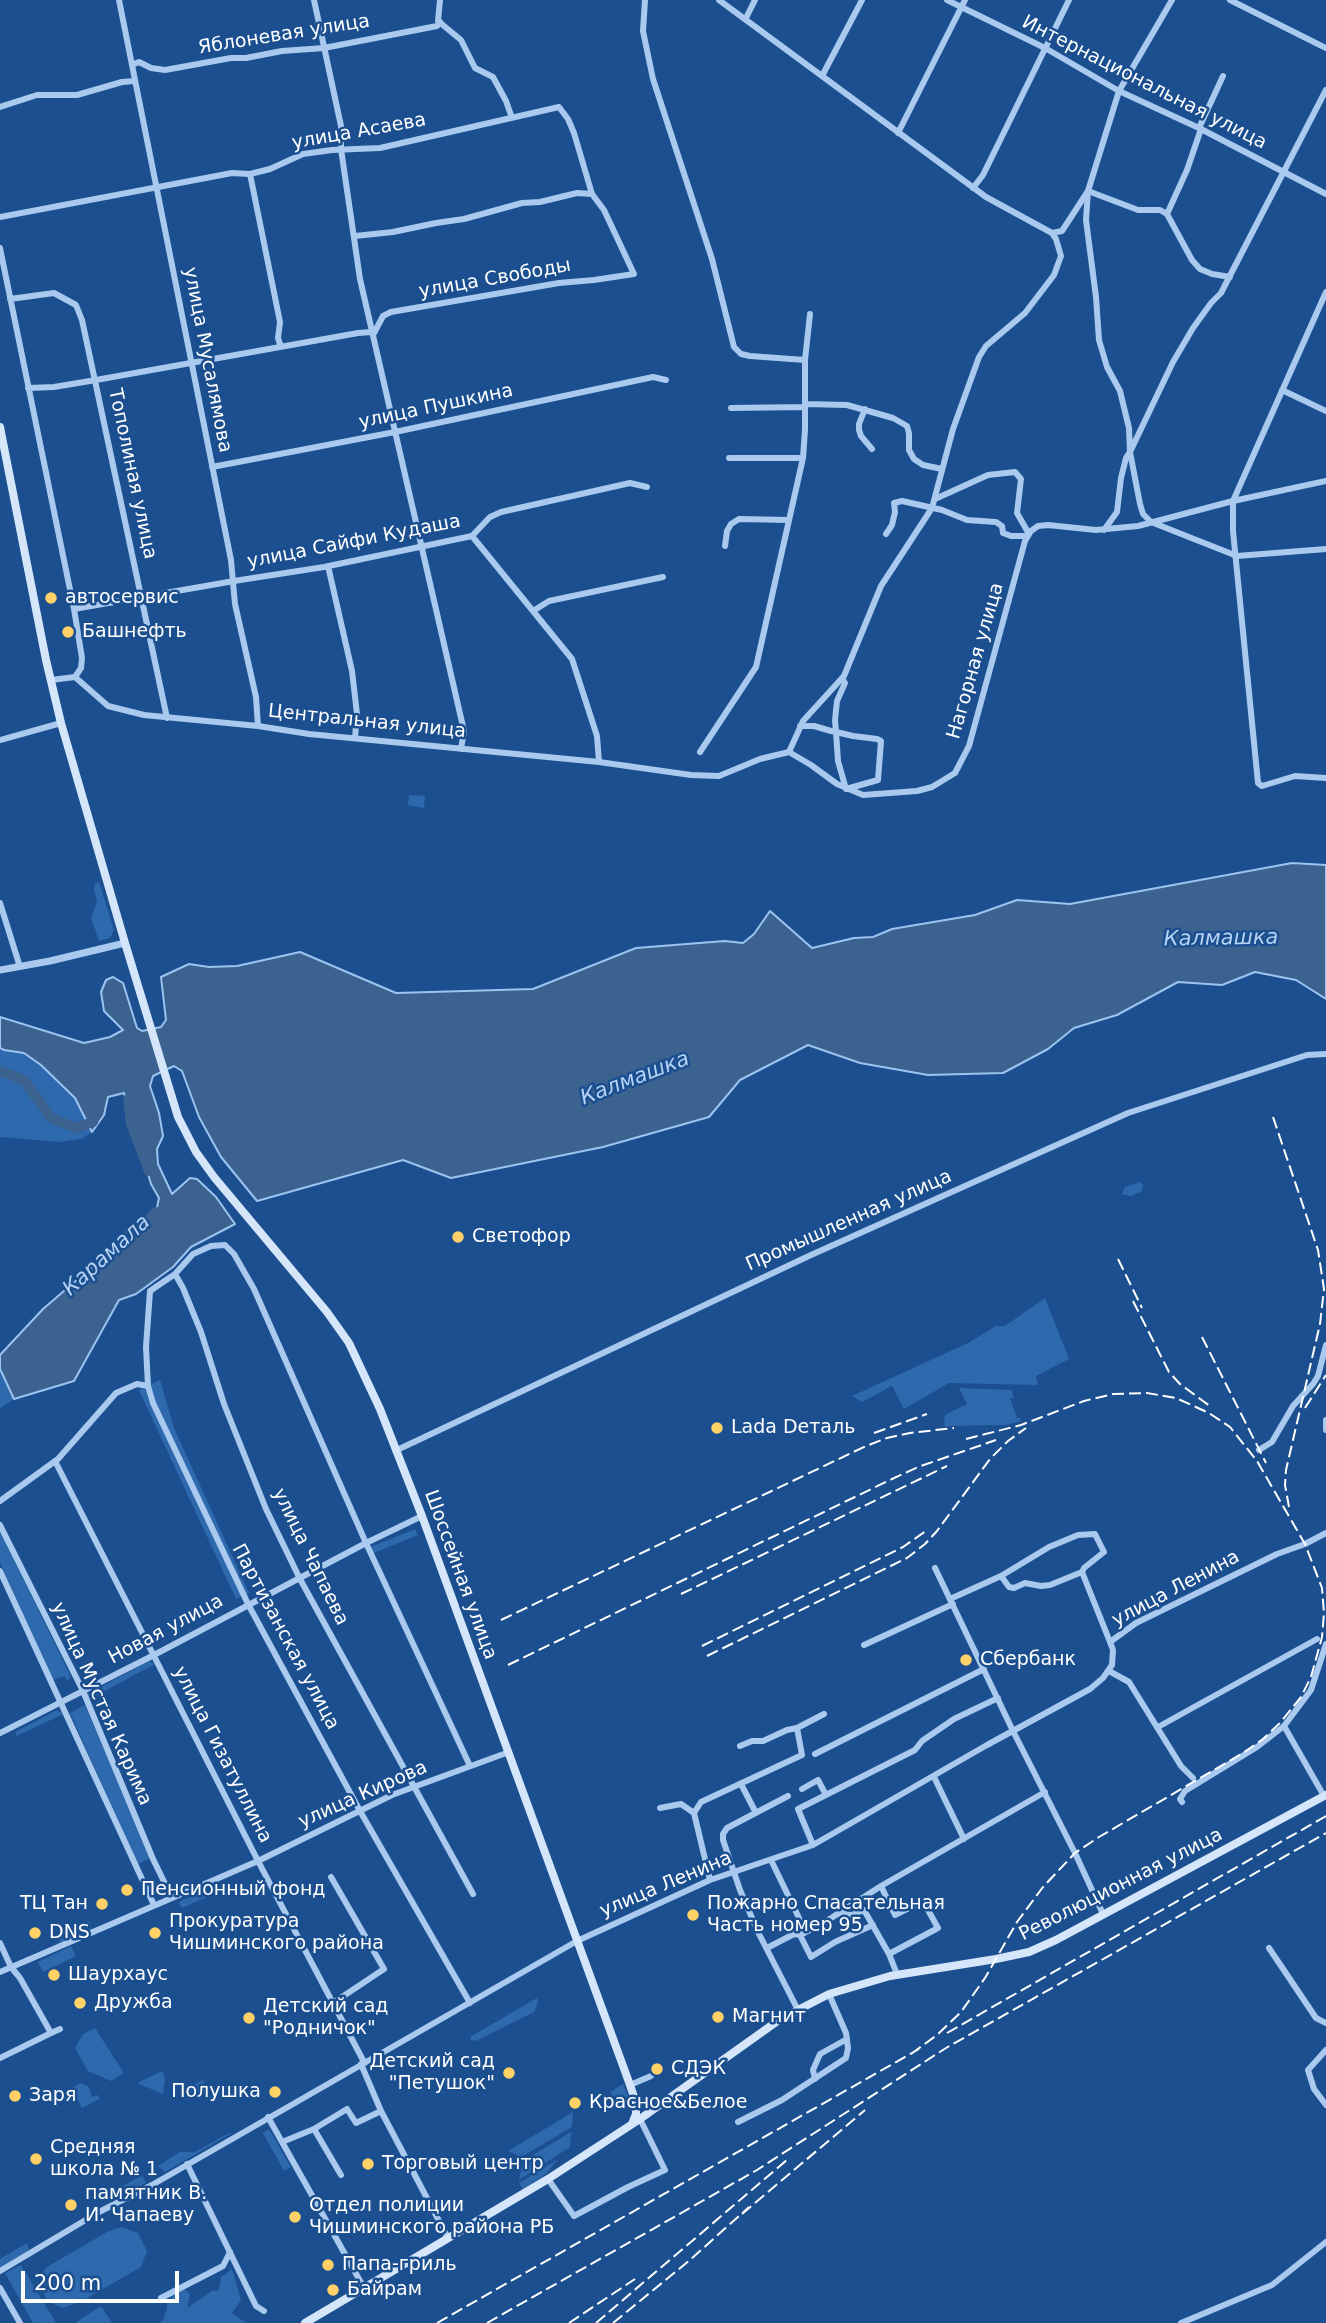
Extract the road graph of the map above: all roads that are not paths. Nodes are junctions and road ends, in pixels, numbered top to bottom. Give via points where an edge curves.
1 (119, 0) edge
2 (314, 0) edge
3 (440, 0) edge
4 (645, 0) edge
5 (719, 0) edge
6 (755, 0) edge
7 (862, 0) edge
8 (947, 0) edge
9 (965, 0) edge
10 (1069, 0) edge
11 (1172, 0) edge
12 (1230, 0) edge
13 (962, 8) junction
14 (746, 19) junction
15 (440, 22) junction
16 (324, 48) junction
17 (1045, 48) junction
18 (1326, 48) edge
19 (132, 65) junction
20 (1223, 75) dead end
21 (822, 76) junction
22 (135, 81) junction
23 (1326, 90) edge
24 (1119, 91) junction
25 (0, 107) edge
26 (512, 118) junction
27 (1200, 129) junction
28 (898, 133) junction
29 (341, 149) junction
30 (250, 174) junction
31 (1284, 174) junction
32 (156, 188) junction
33 (973, 188) junction
34 (1088, 191) junction
35 (592, 194) junction
36 (1326, 194) edge
37 (1167, 214) junction
38 (0, 217) edge
39 (1052, 233) junction
40 (355, 236) junction
41 (0, 248) edge
42 (1230, 276) junction
43 (1326, 292) edge
44 (10, 299) junction
45 (810, 314) dead end
46 (373, 334) junction
47 (281, 348) junction
48 (806, 360) junction
49 (191, 364) junction
50 (96, 380) junction
51 (666, 380) dead end
52 (28, 388) junction
53 (1282, 390) junction
54 (805, 406) junction
55 (731, 408) dead end
56 (865, 409) junction
57 (1326, 411) edge
58 (0, 427) edge
59 (395, 432) junction
60 (872, 449) dead end
61 (1130, 452) junction
62 (729, 458) dead end
63 (803, 458) junction
64 (212, 467) junction
65 (942, 469) junction
66 (1326, 481) edge
67 (647, 487) dead end
68 (934, 499) junction
69 (1233, 501) junction
70 (932, 508) junction
71 (789, 520) junction
72 (1151, 523) junction
73 (1104, 530) junction
74 (886, 534) dead end
75 (471, 536) junction
76 (1028, 537) junction
77 (422, 546) junction
78 (724, 546) dead end
79 (1326, 550) edge
80 (1237, 556) junction
81 (328, 566) junction
82 (663, 577) dead end
83 (234, 580) junction
84 (142, 597) junction
85 (74, 609) junction
86 (533, 611) junction
87 (75, 677) junction
88 (842, 678) junction
89 (51, 680) junction
90 (167, 718) junction
91 (61, 723) junction
92 (258, 726) junction
93 (800, 726) junction
94 (836, 732) junction
95 (355, 738) junction
96 (0, 740) edge
97 (461, 748) junction
98 (700, 752) dead end
99 (789, 752) junction
100 (599, 762) junction
101 (1326, 778) edge
102 (846, 789) junction
103 (0, 903) edge
104 (125, 943) junction
105 (20, 967) junction
106 (0, 970) edge
107 (1326, 1054) edge
108 (175, 1275) junction
109 (1326, 1345) edge
110 (148, 1386) junction
111 (1326, 1420) edge
112 (1326, 1430) edge
113 (397, 1450) junction
114 (1259, 1450) dead end
115 (55, 1461) junction
116 (0, 1501) edge
117 (422, 1516) junction
118 (0, 1525) edge
119 (1326, 1533) edge
120 (366, 1543) junction
121 (935, 1568) dead end
122 (0, 1571) edge
123 (1082, 1572) junction
124 (1001, 1576) junction
125 (300, 1579) junction
126 (952, 1601) junction
127 (248, 1604) junction
128 (1317, 1639) dead end
129 (1110, 1642) junction
130 (1326, 1644) edge
131 (864, 1645) dead end
132 (154, 1655) junction
133 (984, 1669) junction
134 (1110, 1671) junction
135 (83, 1692) junction
136 (998, 1698) junction
137 (61, 1703) junction
138 (824, 1714) dead end
139 (1284, 1726) junction
140 (1158, 1727) junction
141 (797, 1728) junction
142 (1013, 1731) junction
143 (0, 1732) edge
144 (740, 1746) dead end
145 (509, 1752) junction
146 (815, 1754) dead end
147 (470, 1766) junction
148 (934, 1777) junction
149 (1193, 1778) dead end
150 (741, 1784) junction
151 (415, 1787) junction
152 (802, 1789) dead end
153 (1045, 1792) junction
154 (826, 1795) junction
155 (1325, 1795) edge
156 (788, 1796) dead end
157 (1182, 1802) dead end
158 (660, 1808) dead end
159 (360, 1811) junction
160 (694, 1813) junction
161 (756, 1813) junction
162 (964, 1839) junction
163 (813, 1845) junction
164 (771, 1860) junction
165 (258, 1861) junction
166 (733, 1872) junction
167 (331, 1877) dead end
168 (710, 1880) junction
169 (881, 1886) junction
170 (473, 1894) dead end
171 (172, 1898) junction
172 (154, 1905) junction
173 (838, 1914) junction
174 (1103, 1914) junction
175 (873, 1925) junction
176 (801, 1934) junction
177 (577, 1941) junction
178 (0, 1943) edge
179 (767, 1948) junction
180 (1269, 1948) dead end
181 (889, 1954) junction
182 (11, 1967) junction
183 (0, 1972) edge
184 (897, 1974) junction
185 (829, 1994) junction
186 (333, 2003) junction
187 (470, 2003) junction
188 (798, 2010) junction
189 (1326, 2023) edge
190 (60, 2029) dead end
191 (51, 2033) junction
192 (847, 2039) junction
193 (1326, 2050) edge
194 (0, 2059) edge
195 (363, 2063) junction
196 (651, 2076) dead end
197 (815, 2079) junction
198 (630, 2085) junction
199 (635, 2099) junction
200 (1326, 2105) edge
201 (659, 2106) junction
202 (381, 2111) junction
203 (268, 2117) junction
204 (636, 2122) junction
205 (738, 2122) dead end
206 (314, 2129) junction
207 (282, 2142) junction
208 (187, 2164) junction
209 (341, 2175) dead end
210 (548, 2179) junction
211 (448, 2238) junction
212 (1326, 2242) edge
213 (230, 2252) junction
214 (0, 2271) edge
215 (0, 2288) edge
216 (364, 2288) junction
217 (161, 2298) dead end
218 (264, 2311) dead end
219 (20, 2323) edge
220 (305, 2323) edge
221 (1181, 2323) edge

1 - 19 street, улица Мусалямова
2 - 16 street
3 - 15 street
4 - 48 street via 643,31 653,79 712,260 731,339 741,354
5 - 14 street
6 - 14 street
7 - 21 street
8 - 13 street, Интернациональная улица
9 - 13 street
10 - 17 street
11 - 24 street
12 - 18 street
13 - 17 street, Интернациональная улица
13 - 28 street
14 - 21 street
15 - 16 street, Яблоневая улица
15 - 26 street via 461,40 475,68 492,77
16 - 19 street, Яблоневая улица via 165,70 139,62
16 - 29 street via 341,126
17 - 24 street, Интернациональная улица
17 - 33 street
19 - 22 street, улица Мусалямова
20 - 27 street
21 - 28 street
22 - 25 street via 77,95 37,95
22 - 32 street, улица Мусалямова
23 - 31 street
24 - 27 street, Интернациональная улица
24 - 34 street
26 - 29 street, улица Асаева via 380,148
26 - 35 street, улица Асаева via 559,107 574,133
27 - 31 street, Интернациональная улица
27 - 37 street
28 - 33 street
29 - 30 street, улица Асаева via 303,154
29 - 40 street
30 - 32 street, улица Асаева via 232,173
30 - 47 street via 280,322
31 - 36 street, Интернациональная улица
31 - 42 street
32 - 38 street, улица Асаева
32 - 49 street, улица Мусалямова
33 - 39 street
34 - 37 street via 1138,210
34 - 39 street via 1062,230
34 - 61 street via 1086,220 1099,340 1127,413
35 - 40 street via 577,193 464,219
35 - 46 street, улица Свободы via 634,274 391,312 383,316
37 - 42 street via 1200,269
39 - 65 street via 1061,256 1054,275 1025,313 979,357
40 - 46 street
41 - 44 street
42 - 61 street via 1172,362
43 - 53 street
44 - 50 street, Тополиная улица via 54,293 76,305
44 - 52 street
45 - 48 street
46 - 47 street
46 - 59 street
47 - 49 street
48 - 54 street
49 - 50 street
49 - 64 street, улица Мусалямова
50 - 52 street
50 - 84 street, Тополиная улица
51 - 59 street, улица Пушкина via 653,377
52 - 85 street
53 - 57 street
53 - 69 street
54 - 55 street
54 - 56 street
54 - 63 street
56 - 60 street via 859,430
56 - 65 street via 907,426 914,459
58 - 89 main road, Шоссейная улица
59 - 64 street, улица Пушкина
59 - 77 street
61 - 72 street via 1140,504
61 - 73 street via 1117,512
62 - 63 street
63 - 71 street
64 - 83 street, улица Мусалямова
65 - 68 street
66 - 69 street
67 - 75 street, улица Сайфи Кудаша via 631,484 501,512
68 - 70 street
68 - 76 street via 988,475 1015,472 1021,479 1017,513
69 - 72 street
69 - 80 street
70 - 74 street via 897,501
70 - 76 street via 967,520 996,522 1003,533
70 - 88 street via 881,586
71 - 78 street via 739,519 727,531
71 - 98 street via 756,667
72 - 73 street
72 - 80 street
73 - 76 street via 1048,525 1038,526
75 - 77 street, улица Сайфи Кудаша
75 - 86 street
76 - 102 street, Нагорная улица via 969,746 955,773 917,791 863,795
77 - 81 street, улица Сайфи Кудаша
77 - 97 street via 464,731
79 - 80 street
80 - 101 street via 1258,783 1262,786 1295,776
81 - 83 street, улица Сайфи Кудаша
81 - 95 street via 352,671
82 - 86 street via 549,601
83 - 84 street, улица Сайфи Кудаша
83 - 92 street, улица Мусалямова
84 - 85 street, улица Сайфи Кудаша
84 - 90 street, Тополиная улица
85 - 87 street via 82,658
86 - 100 street via 572,659 597,736
87 - 89 street
87 - 90 street, Центральная улица via 108,706
88 - 93 street
88 - 94 street via 845,683 835,709
89 - 91 main road, Шоссейная улица
90 - 92 street, Центральная улица
91 - 96 street
91 - 104 main road, Шоссейная улица
92 - 95 street, Центральная улица
93 - 94 street
93 - 99 street
94 - 102 street
94 - 102 street via 881,741 878,780
95 - 97 street, Центральная улица
97 - 100 street, Центральная улица
99 - 100 street, Центральная улица via 719,776
99 - 102 street, Нагорная улица
103 - 105 street
104 - 105 street
104 - 113 main road, Шоссейная улица via 182,1126 228,1195 349,1343
105 - 106 street
107 - 113 street, Промышленная улица via 1307,1055 1128,1113 811,1255
108 - 110 street, Партизанская улица via 150,1291
108 - 120 street via 193,1254 211,1245 225,1245 234,1254 254,1289
108 - 125 street, улица Чапаева via 201,1332 266,1509
109 - 114 street via 1313,1384 1293,1406 1272,1442
110 - 115 street via 137,1384 116,1393
110 - 127 street, Партизанская улица
111 - 112 street
113 - 117 main road, Шоссейная улица
115 - 116 street
115 - 132 street, улица Гизатуллина
117 - 120 street, Новая улица
117 - 145 main road, Шоссейная улица
118 - 135 street, улица Мустая Карима
119 - 129 street, улица Ленина via 1147,1618
120 - 125 street, Новая улица
120 - 147 street
121 - 126 street
122 - 137 street, улица Мустая Карима
123 - 124 street via 1050,1585 1025,1583 1014,1588
123 - 124 street via 1104,1552 1095,1534 1078,1535 1049,1547
123 - 129 street
124 - 126 street
125 - 127 street, Новая улица
125 - 151 street, улица Чапаева
126 - 131 street
126 - 133 street
127 - 132 street, Новая улица
127 - 159 street, Партизанская улица
128 - 140 street
129 - 134 street, улица Ленина
130 - 139 street via 1311,1690
132 - 135 street, Новая улица
132 - 165 street, улица Гизатуллина
133 - 136 street
133 - 146 street
134 - 140 street via 1129,1682
134 - 142 street, улица Ленина via 1090,1689
135 - 137 street, Новая улица
135 - 171 street, улица Мустая Карима
136 - 142 street
136 - 154 street via 954,1719 915,1750
137 - 143 street, Новая улица
137 - 172 street, улица Мустая Карима
138 - 141 street
139 - 155 street
139 - 157 street via 1185,1791
140 - 149 street
141 - 144 street
141 - 150 street via 802,1755
142 - 148 street, улица Ленина
142 - 153 street
145 - 147 street, улица Кирова
145 - 177 main road, Шоссейная улица
147 - 151 street, улица Кирова
148 - 162 street
148 - 163 street, улица Ленина
150 - 160 street via 701,1802
150 - 161 street
151 - 159 street, улица Кирова
151 - 170 street, улица Чапаева
152 - 154 street via 818,1780
153 - 162 street
153 - 174 street
154 - 163 street via 798,1810
155 - 174 main road, Революционная улица
156 - 161 street
158 - 160 street via 681,1804
159 - 165 street, улица Кирова
159 - 187 street, Партизанская улица
160 - 168 street
161 - 166 street via 723,1834
162 - 169 street
163 - 164 street, улица Ленина
164 - 166 street, улица Ленина
164 - 176 street via 799,1918
165 - 171 street, улица Кирова
165 - 186 street, улица Гизатуллина
166 - 168 street, улица Ленина
166 - 179 street
167 - 186 street via 384,1969
168 - 177 street, улица Ленина
169 - 173 street
169 - 181 street via 895,1915 923,1901 938,1928
171 - 172 street, улица Кирова
172 - 182 street, улица Кирова
173 - 175 street via 864,1910
173 - 176 street
174 - 184 main road, Революционная улица via 1029,1952
175 - 176 street via 811,1957
175 - 181 street
176 - 179 street
177 - 187 street, улица Ленина
177 - 198 main road, Шоссейная улица
178 - 182 street
179 - 188 street
180 - 189 street via 1316,2018
181 - 184 street
182 - 183 street, улица Кирова
182 - 191 street
184 - 185 main road, Революционная улица
185 - 188 main road, Революционная улица
185 - 192 street
186 - 195 street, улица Гизатуллина
187 - 195 street, улица Ленина
188 - 201 main road, Революционная улица
190 - 191 street
191 - 194 street
192 - 197 street via 846,2059
192 - 197 street via 821,2054 813,2070
193 - 200 street via 1308,2070
195 - 202 street, улица Гизатуллина
195 - 203 street, улица Ленина
196 - 198 street
197 - 205 street
198 - 199 main road, Шоссейная улица
199 - 201 main road
199 - 204 main road, Шоссейная улица
201 - 204 main road, Революционная улица
202 - 206 street via 356,2123 347,2109
202 - 211 street, улица Гизатуллина
203 - 207 street
203 - 208 street, улица Ленина
204 - 210 main road, Революционная улица
204 - 210 street via 665,2170 574,2216
206 - 207 street
206 - 209 street
207 - 216 street
208 - 213 street
208 - 214 street, улица Ленина
210 - 211 main road, Революционная улица
211 - 216 main road, Революционная улица
212 - 221 street via 1272,2285
213 - 217 street via 223,2266
213 - 218 street via 256,2306
215 - 219 street
216 - 220 main road, Революционная улица

